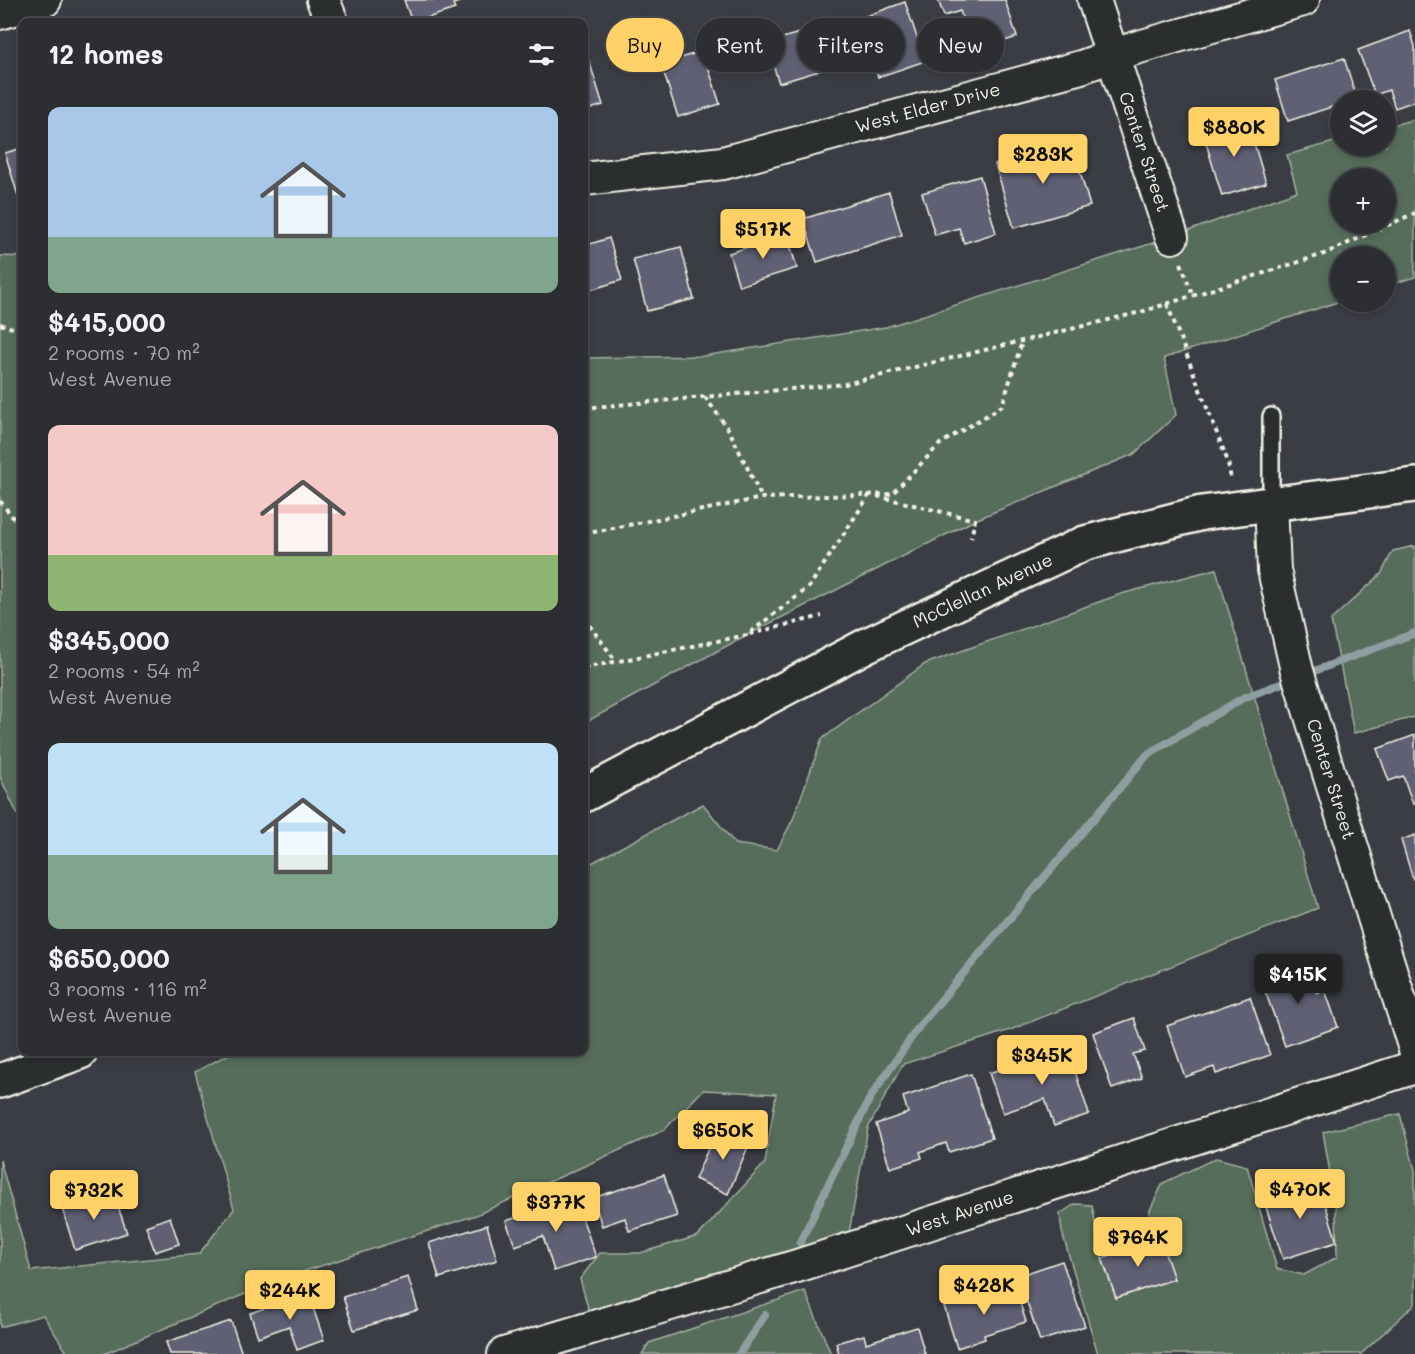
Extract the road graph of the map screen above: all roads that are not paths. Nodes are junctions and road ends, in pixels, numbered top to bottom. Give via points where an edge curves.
1 (45, 0) edge
2 (323, 0) edge
3 (1094, 0) edge
4 (1303, 0) edge
5 (0, 13) edge
6 (330, 18) edge
7 (1112, 56) junction
8 (588, 179) edge
9 (1172, 237) dead end
10 (1271, 416) dead end
11 (1415, 485) edge
12 (1271, 503) junction
13 (588, 793) edge
14 (1415, 1049) edge
15 (69, 1056) edge
16 (1415, 1067) edge
17 (0, 1081) edge
18 (504, 1354) edge

1 - 5 street
2 - 6 street
3 - 7 street, Center Street
4 - 7 street, West Elder Drive
7 - 8 street, West Elder Drive via 723,163
7 - 9 street, Center Street
10 - 12 lane
11 - 12 main road, McClellan Avenue
12 - 13 main road, McClellan Avenue via 1202,513 1085,543 867,645
12 - 14 street, Center Street via 1274,570 1297,671
15 - 17 main road
16 - 18 street, West Avenue via 797,1266

